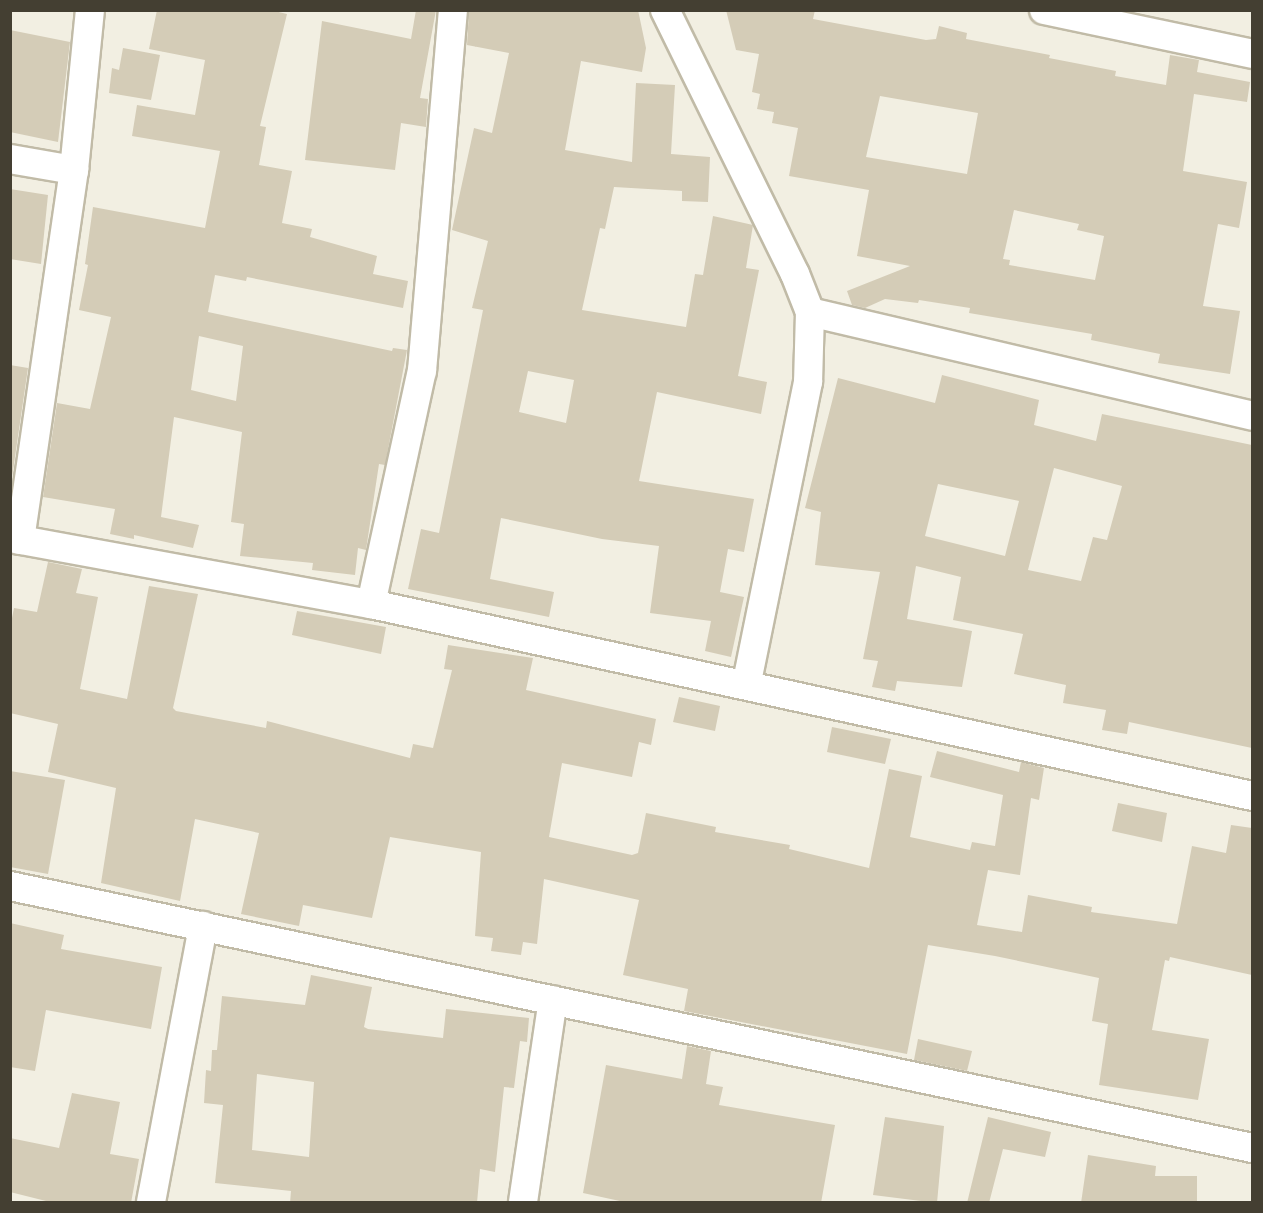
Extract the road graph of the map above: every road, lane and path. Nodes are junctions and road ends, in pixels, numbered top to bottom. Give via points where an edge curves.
1 (90, 10) edge
2 (453, 10) edge
3 (665, 10) edge
4 (1044, 10) edge
5 (1252, 54) edge
6 (10, 159) edge
7 (74, 170) junction
8 (810, 312) junction
9 (1252, 416) edge
10 (15, 539) edge
11 (371, 604) junction
12 (747, 683) junction
13 (1252, 796) edge
14 (10, 886) edge
15 (203, 926) junction
16 (553, 1000) junction
17 (1252, 1148) edge
18 (151, 1203) edge
19 (523, 1203) edge

1 - 7 street
2 - 11 street via 422,371
3 - 8 street
4 - 5 street
6 - 7 street
7 - 10 street
8 - 9 street
8 - 12 street via 808,382
10 - 11 street
11 - 12 street
12 - 13 street
14 - 15 street
15 - 16 street
15 - 18 street
16 - 17 street
16 - 19 street

